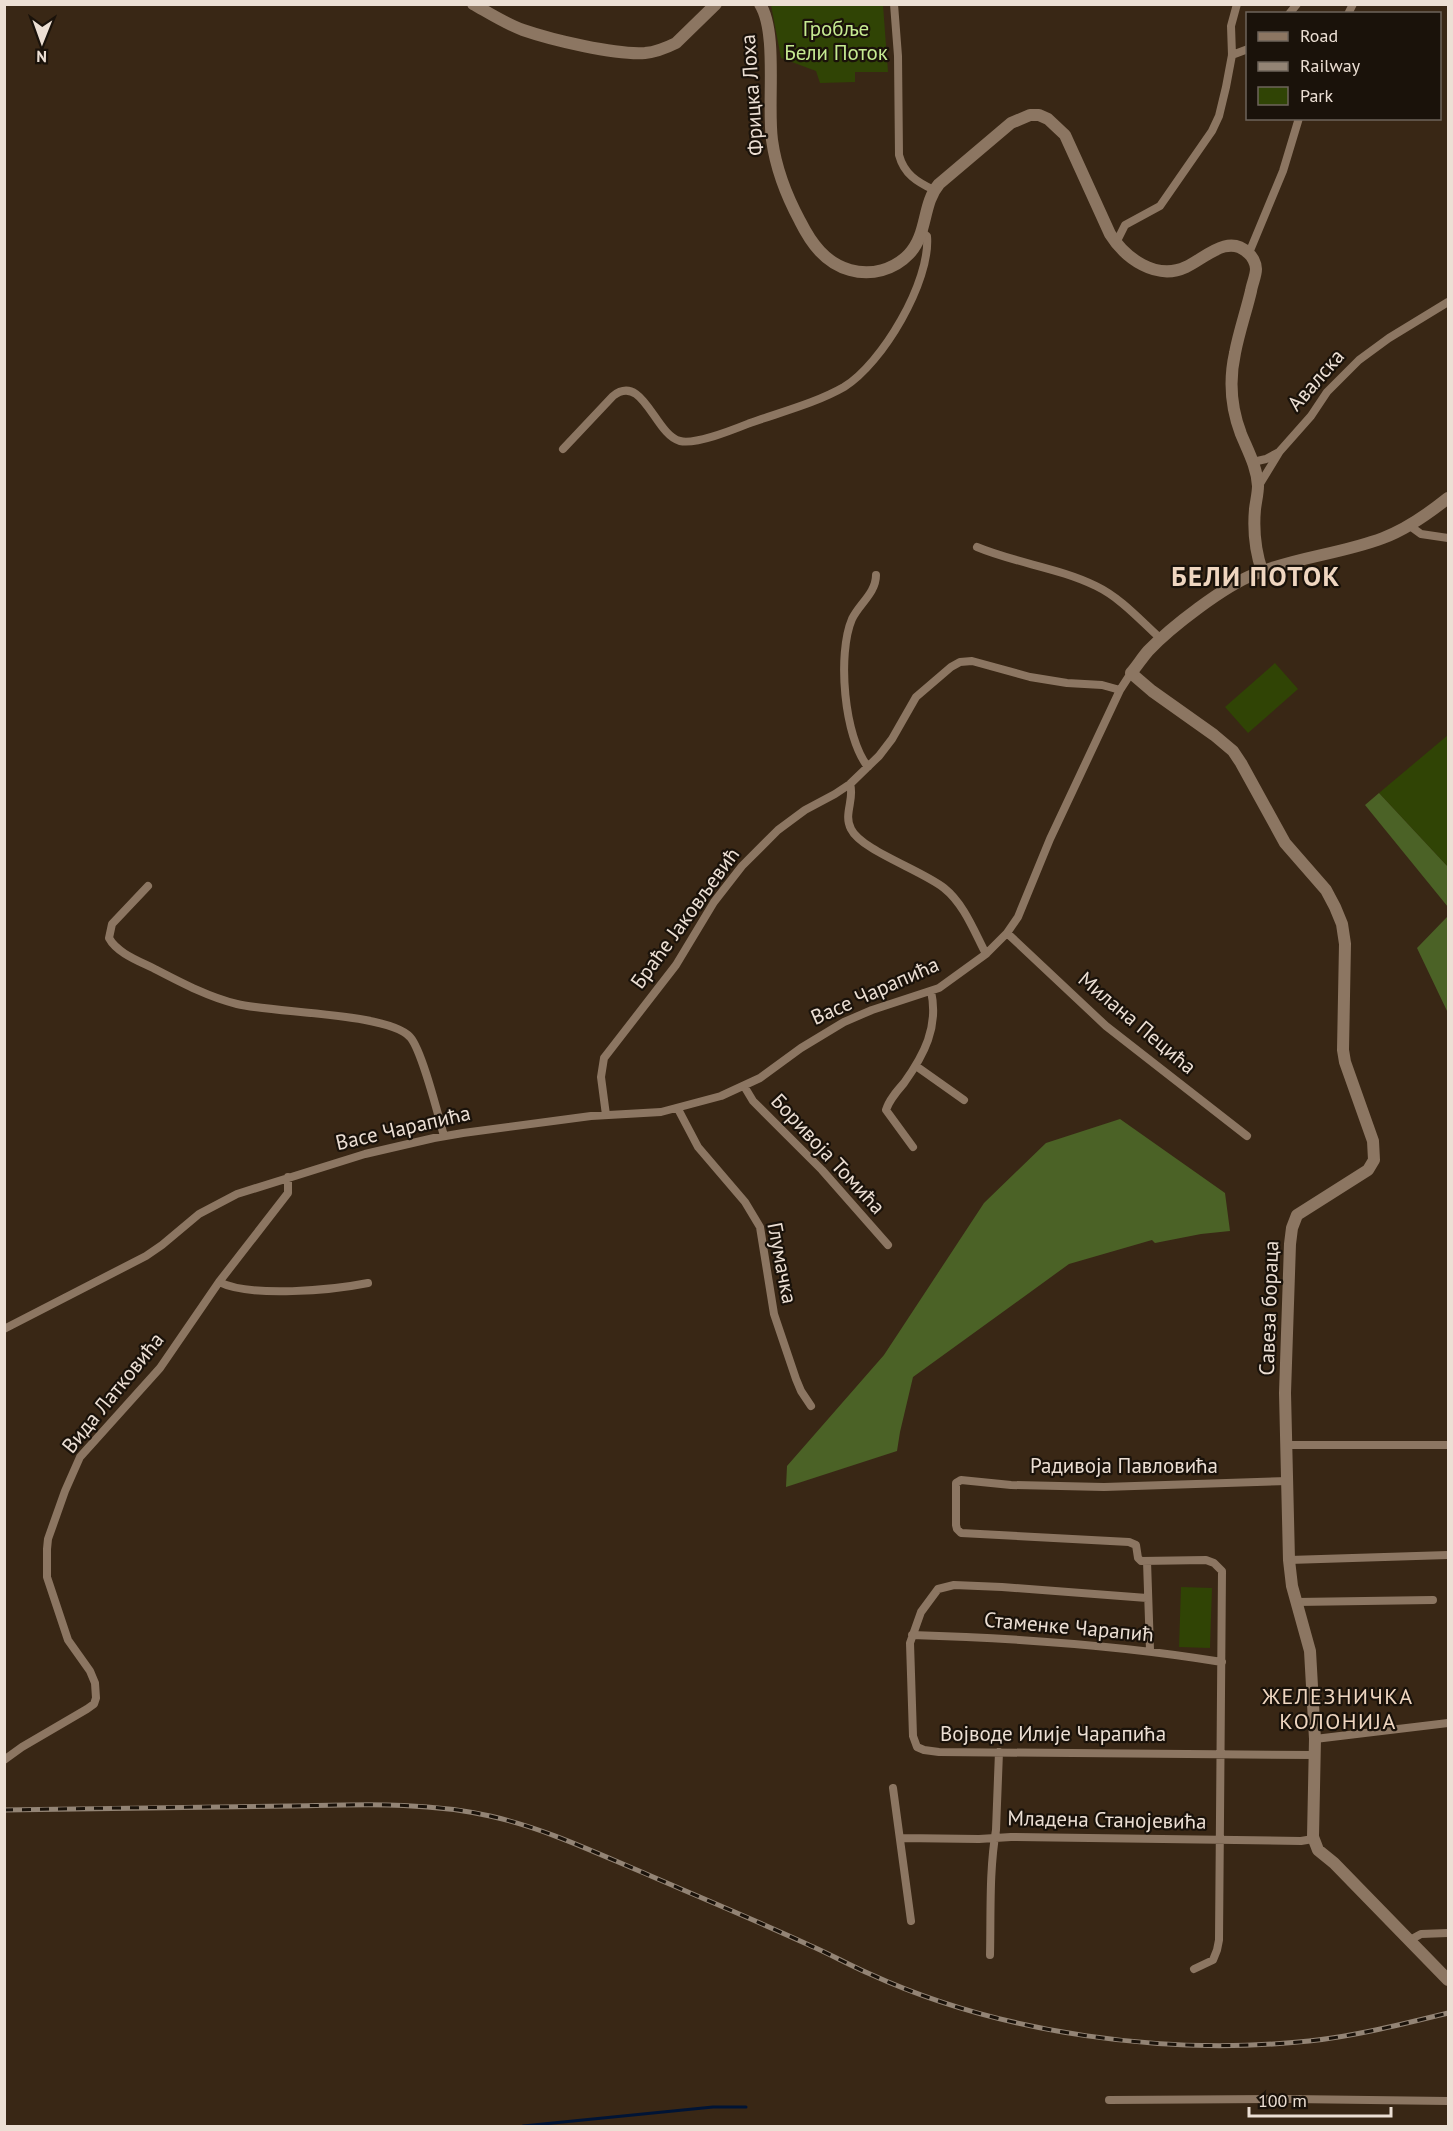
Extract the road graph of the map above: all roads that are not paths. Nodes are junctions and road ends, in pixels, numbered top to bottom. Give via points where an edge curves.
1 (473, 4) edge
2 (716, 4) edge
3 (760, 4) edge
4 (894, 4) edge
5 (1237, 4) edge
6 (1246, 50) edge
7 (1232, 55) junction
8 (1298, 120) edge
9 (934, 190) junction
10 (922, 232) junction
11 (1116, 243) junction
12 (1249, 253) junction
13 (1449, 302) edge
14 (563, 449) dead end
15 (1280, 452) junction
16 (1253, 462) junction
17 (1258, 487) junction
18 (1449, 498) edge
19 (1410, 526) junction
20 (1449, 538) edge
21 (977, 547) dead end
22 (1262, 572) junction
23 (876, 575) dead end
24 (1161, 639) junction
25 (1131, 673) junction
26 (1120, 690) junction
27 (868, 767) junction
28 (850, 784) junction
29 (148, 886) dead end
30 (1007, 933) junction
31 (986, 954) junction
32 (931, 992) junction
33 (916, 1066) junction
34 (744, 1086) junction
35 (964, 1100) dead end
36 (678, 1109) junction
37 (606, 1115) junction
38 (444, 1136) junction
39 (1247, 1136) dead end
40 (913, 1147) dead end
41 (288, 1177) junction
42 (888, 1245) dead end
43 (219, 1282) junction
44 (368, 1283) dead end
45 (4, 1329) edge
46 (811, 1406) dead end
47 (1286, 1445) junction
48 (1449, 1445) edge
49 (1288, 1481) junction
50 (1449, 1555) edge
51 (1289, 1560) junction
52 (1147, 1561) junction
53 (1147, 1598) junction
54 (1433, 1600) dead end
55 (1296, 1602) junction
56 (912, 1635) junction
57 (1150, 1650) junction
58 (1222, 1662) junction
59 (1449, 1724) edge
60 (1315, 1739) junction
61 (999, 1752) junction
62 (1220, 1754) junction
63 (1315, 1755) junction
64 (4, 1760) edge
65 (893, 1788) dead end
66 (995, 1837) junction
67 (901, 1838) junction
68 (1313, 1839) junction
69 (1220, 1840) junction
70 (911, 1921) dead end
71 (1449, 1933) edge
72 (1410, 1940) junction
73 (990, 1955) dead end
74 (1194, 1969) dead end
75 (1449, 1980) edge
76 (1109, 2100) dead end
77 (1449, 2101) edge

1 - 2 street via 521,29 544,36 645,53 676,43
3 - 10 street, Фрицка Лоха via 767,27 771,123 778,170 794,211 814,246 841,267 870,272 899,263 915,247
4 - 9 street via 899,155 909,174
5 - 7 street via 1231,31
6 - 7 street
7 - 11 street via 1219,116 1209,135 1160,206 1125,225
8 - 12 street via 1283,171
9 - 10 street, Фрицка Лоха
9 - 11 street via 1004,128 1023,117 1039,115 1065,135
10 - 14 street via 927,236 927,260 907,309 890,339 843,387 718,435 686,441 670,435 636,394 623,390
11 - 12 street via 1134,260 1162,271 1186,267 1221,247 1238,247
12 - 16 street via 1256,269 1231,384 1240,431
13 - 15 street, Авалска via 1359,360
15 - 16 street, Авалска
15 - 17 street, Авалска
16 - 17 street, Авалска
17 - 22 street, Авалска via 1254,536
18 - 19 street, Васе Чарапића
19 - 20 street via 1421,534
19 - 22 street, Васе Чарапића via 1382,539
21 - 24 street via 1098,587
22 - 24 street, Васе Чарапића via 1213,598
23 - 27 street via 872,590 852,618 844,662 848,714
24 - 25 street, Васе Чарапића
25 - 26 street, Васе Чарапића
25 - 47 street, Савеза бораца via 1238,757 1285,843 1326,890 1342,924 1346,969 1343,1050 1373,1141 1374,1160 1368,1170 1294,1221 1290,1244
26 - 27 street, Браће Јаковљевић via 1038,678 981,662 960,662 916,697 892,739
26 - 30 street, Васе Чарапића via 1056,825 1022,909
27 - 28 street, Браће Јаковљевић
28 - 31 street via 848,820 856,838 944,888 957,901
28 - 37 street, Браће Јаковљевић via 778,830 718,896 676,965 604,1059 601,1077
29 - 38 street via 112,924 108,935 115,946 191,987 237,1004 379,1022 405,1032 419,1053
30 - 31 street, Васе Чарапића
30 - 39 street, Милана Пецића via 1106,1026
31 - 32 street, Васе Чарапића
32 - 33 street via 931,1035
32 - 34 street, Васе Чарапића via 844,1022
33 - 35 street
33 - 40 street via 886,1110
34 - 36 street, Васе Чарапића
34 - 42 street, Боривоја Томића via 753,1101 822,1170
36 - 37 street, Васе Чарапића
36 - 46 street, Глумачка via 698,1147 745,1202 760,1227 774,1314 798,1385
37 - 38 street, Васе Чарапића
38 - 41 street, Васе Чарапића
41 - 43 street, Вида Латковића via 288,1193
41 - 45 street, Васе Чарапића via 216,1204 146,1256
43 - 44 street via 254,1291 337,1289
43 - 64 street, Вида Латковића via 160,1368 80,1457 48,1539 47,1576 51,1593 68,1640 95,1683 94,1704
47 - 48 street
47 - 49 street, Савеза бораца
49 - 51 street, Савеза бораца
49 - 52 street, Радивоја Павловића via 1104,1487 957,1481 958,1532 1132,1543 1137,1547 1139,1560
50 - 51 street
51 - 55 street, Савеза бораца
52 - 53 street
52 - 58 street via 1206,1560 1220,1568
53 - 56 street, Војводе Илије Чарапића via 954,1585 938,1589 932,1596
53 - 57 street
54 - 55 street
55 - 60 street, Савеза бораца via 1310,1651
56 - 57 street, Стаменке Чарапић
56 - 61 street, Војводе Илије Чарапића via 911,1695 917,1747 939,1752
57 - 58 street, Стаменке Чарапић
58 - 62 street
59 - 60 street
60 - 63 street, Савеза бораца
61 - 62 street, Војводе Илије Чарапића
61 - 66 street
62 - 63 street, Војводе Илије Чарапића
62 - 69 street
63 - 68 street, Савеза бораца
65 - 67 street
66 - 67 street, Младена Станојевића
66 - 69 street, Младена Станојевића
66 - 73 street, Младена Станојевића
67 - 70 street
68 - 69 street, Младена Станојевића
68 - 72 street via 1318,1850
69 - 74 street, Младена Станојевића via 1217,1950 1213,1960
71 - 72 street via 1421,1934
72 - 75 street
76 - 77 street

